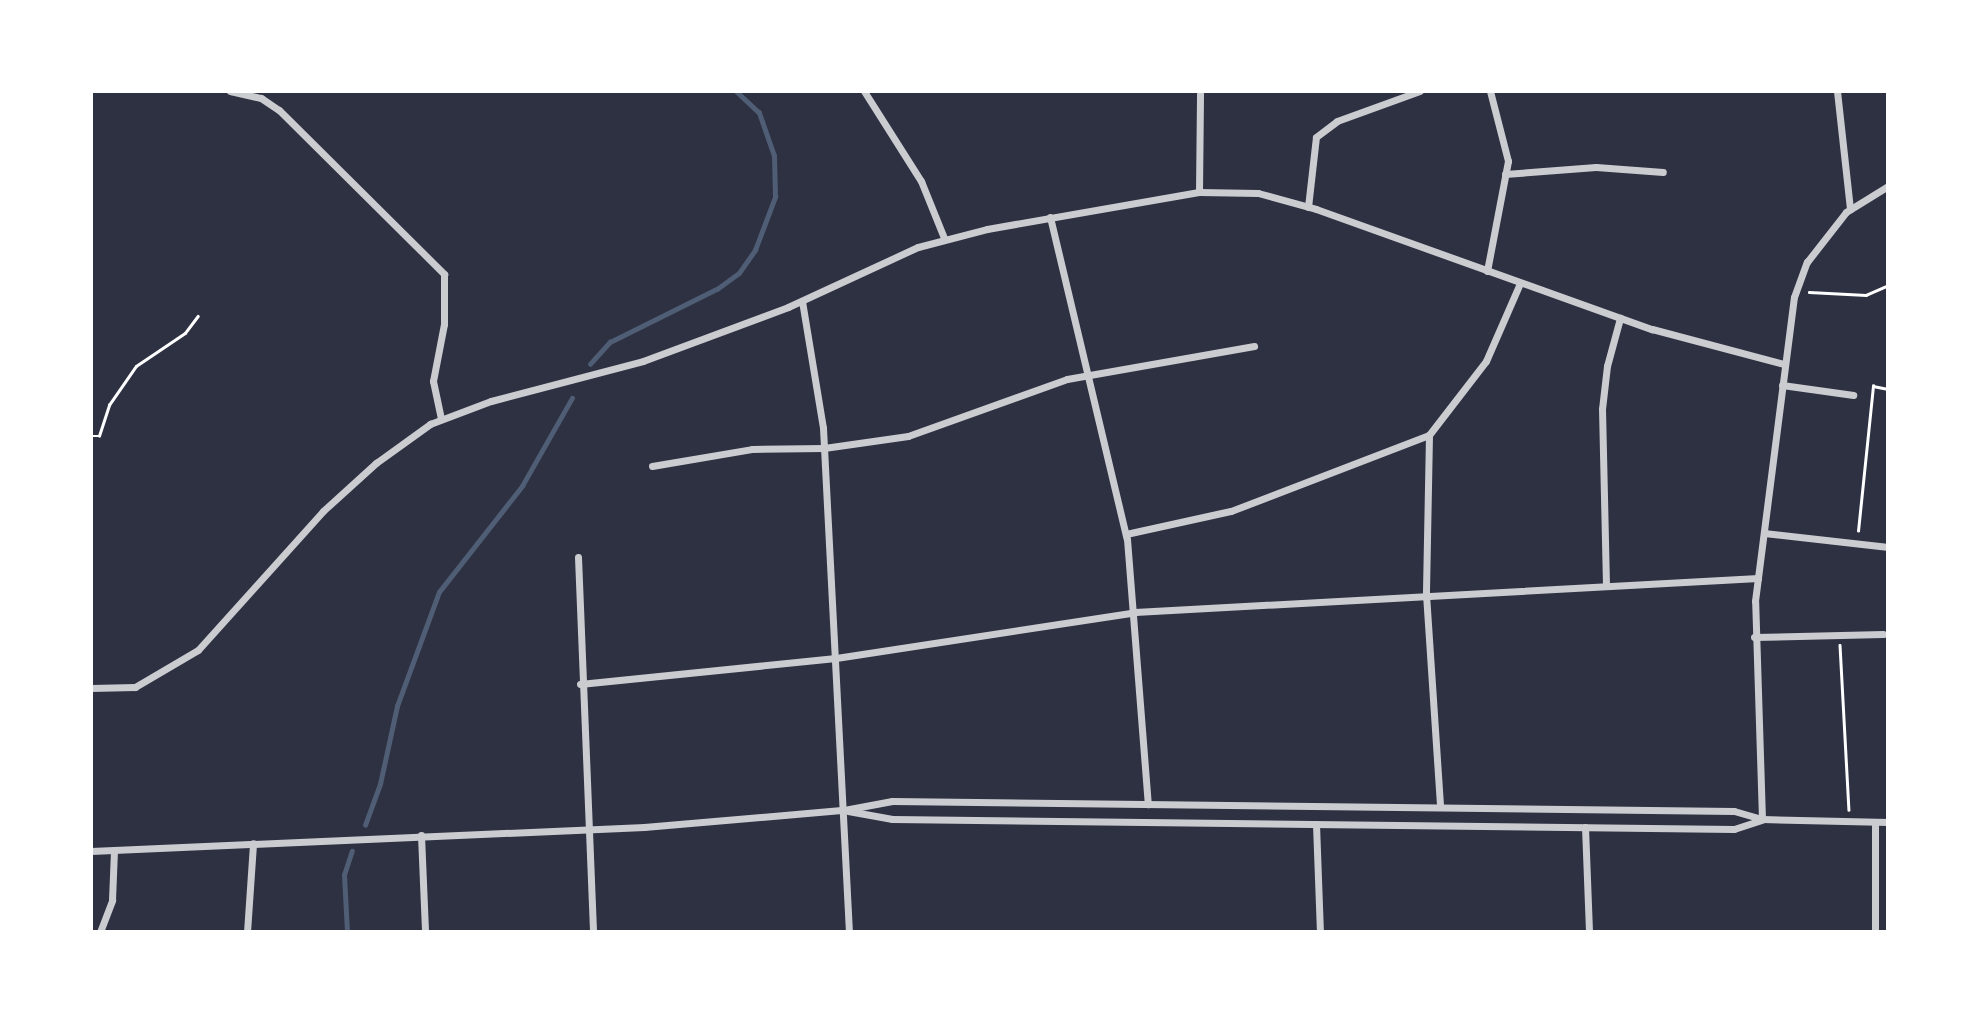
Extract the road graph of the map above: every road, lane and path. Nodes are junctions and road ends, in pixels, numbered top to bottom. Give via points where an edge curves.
1 (230, 91) edge
2 (864, 91) edge
3 (1200, 91) edge
4 (1420, 91) edge
5 (1490, 91) edge
6 (1837, 91) edge
7 (1663, 172) dead end
8 (1505, 174) junction
9 (1888, 186) edge
10 (1199, 192) junction
11 (1308, 207) junction
12 (1850, 209) junction
13 (1050, 217) junction
14 (944, 238) junction
15 (1487, 271) junction
16 (1520, 283) junction
17 (1888, 285) edge
18 (1795, 291) junction
19 (802, 301) junction
20 (198, 316) dead end
21 (1620, 318) junction
22 (1254, 346) dead end
23 (1784, 364) junction
24 (1088, 374) junction
25 (1782, 385) junction
26 (1888, 389) edge
27 (1853, 395) dead end
28 (441, 419) junction
29 (1429, 435) junction
30 (91, 436) edge
31 (824, 448) junction
32 (652, 466) dead end
33 (1764, 533) junction
34 (1126, 534) junction
35 (1856, 544) junction
36 (1888, 547) edge
37 (578, 557) dead end
38 (1758, 578) junction
39 (1606, 585) junction
40 (1426, 594) junction
41 (1135, 612) junction
42 (1883, 634) dead end
43 (1839, 635) junction
44 (1754, 637) junction
45 (836, 658) junction
46 (580, 684) junction
47 (91, 688) edge
48 (1148, 804) junction
49 (1440, 807) junction
50 (844, 810) junction
51 (1762, 819) junction
52 (1849, 821) junction
53 (1875, 822) junction
54 (1888, 822) edge
55 (1316, 824) junction
56 (1585, 827) junction
57 (590, 829) junction
58 (421, 835) junction
59 (253, 843) junction
60 (114, 850) junction
61 (91, 851) edge
62 (100, 932) edge
63 (247, 932) edge
64 (425, 932) edge
65 (593, 932) edge
66 (849, 932) edge
67 (1320, 932) edge
68 (1590, 932) edge
69 (1875, 932) edge

1 - 28 street via 261,98 279,110 444,274 444,324 433,381
2 - 14 street via 921,181
3 - 10 street
4 - 11 street via 1338,121 1316,137
5 - 8 street via 1508,161
6 - 12 street
7 - 8 street via 1596,167
8 - 15 street
9 - 12 street
10 - 11 street via 1258,193
10 - 13 street
11 - 15 street
12 - 18 street via 1808,262
13 - 14 street
13 - 24 street
14 - 19 street
15 - 16 street
16 - 21 street
16 - 29 street via 1486,361
17 - 18 path via 1866,295
18 - 23 street
19 - 28 street via 616,370
19 - 31 street via 817,369
20 - 30 path via 185,333 136,366 109,405 99,436
21 - 23 street
21 - 39 street via 1602,409
22 - 24 street
23 - 25 street
24 - 31 street via 908,436
24 - 34 street
25 - 27 street
25 - 33 street
26 - 35 path via 1873,386
28 - 47 street via 376,463 323,511 198,650 135,687
29 - 34 street via 1231,511
29 - 40 street
31 - 32 street via 752,449
31 - 45 street
33 - 35 street
33 - 38 street
34 - 41 street
35 - 36 street
37 - 46 street
38 - 39 street
38 - 44 street
39 - 40 street
40 - 41 street
40 - 49 street
41 - 45 street
41 - 48 street
42 - 43 street
43 - 44 street
43 - 52 path
44 - 51 street
45 - 46 street
45 - 50 street
46 - 57 street
48 - 49 street
48 - 50 street via 892,801
49 - 51 street via 1734,811
50 - 55 street via 892,819
50 - 57 street
50 - 66 street
51 - 52 street
51 - 56 street via 1734,829
52 - 53 street
53 - 54 street
53 - 69 street
55 - 56 street
55 - 67 street
56 - 68 street
57 - 58 street
57 - 65 street
58 - 59 street
58 - 64 street
59 - 60 street
59 - 63 street
60 - 61 street
60 - 62 street via 113,900

